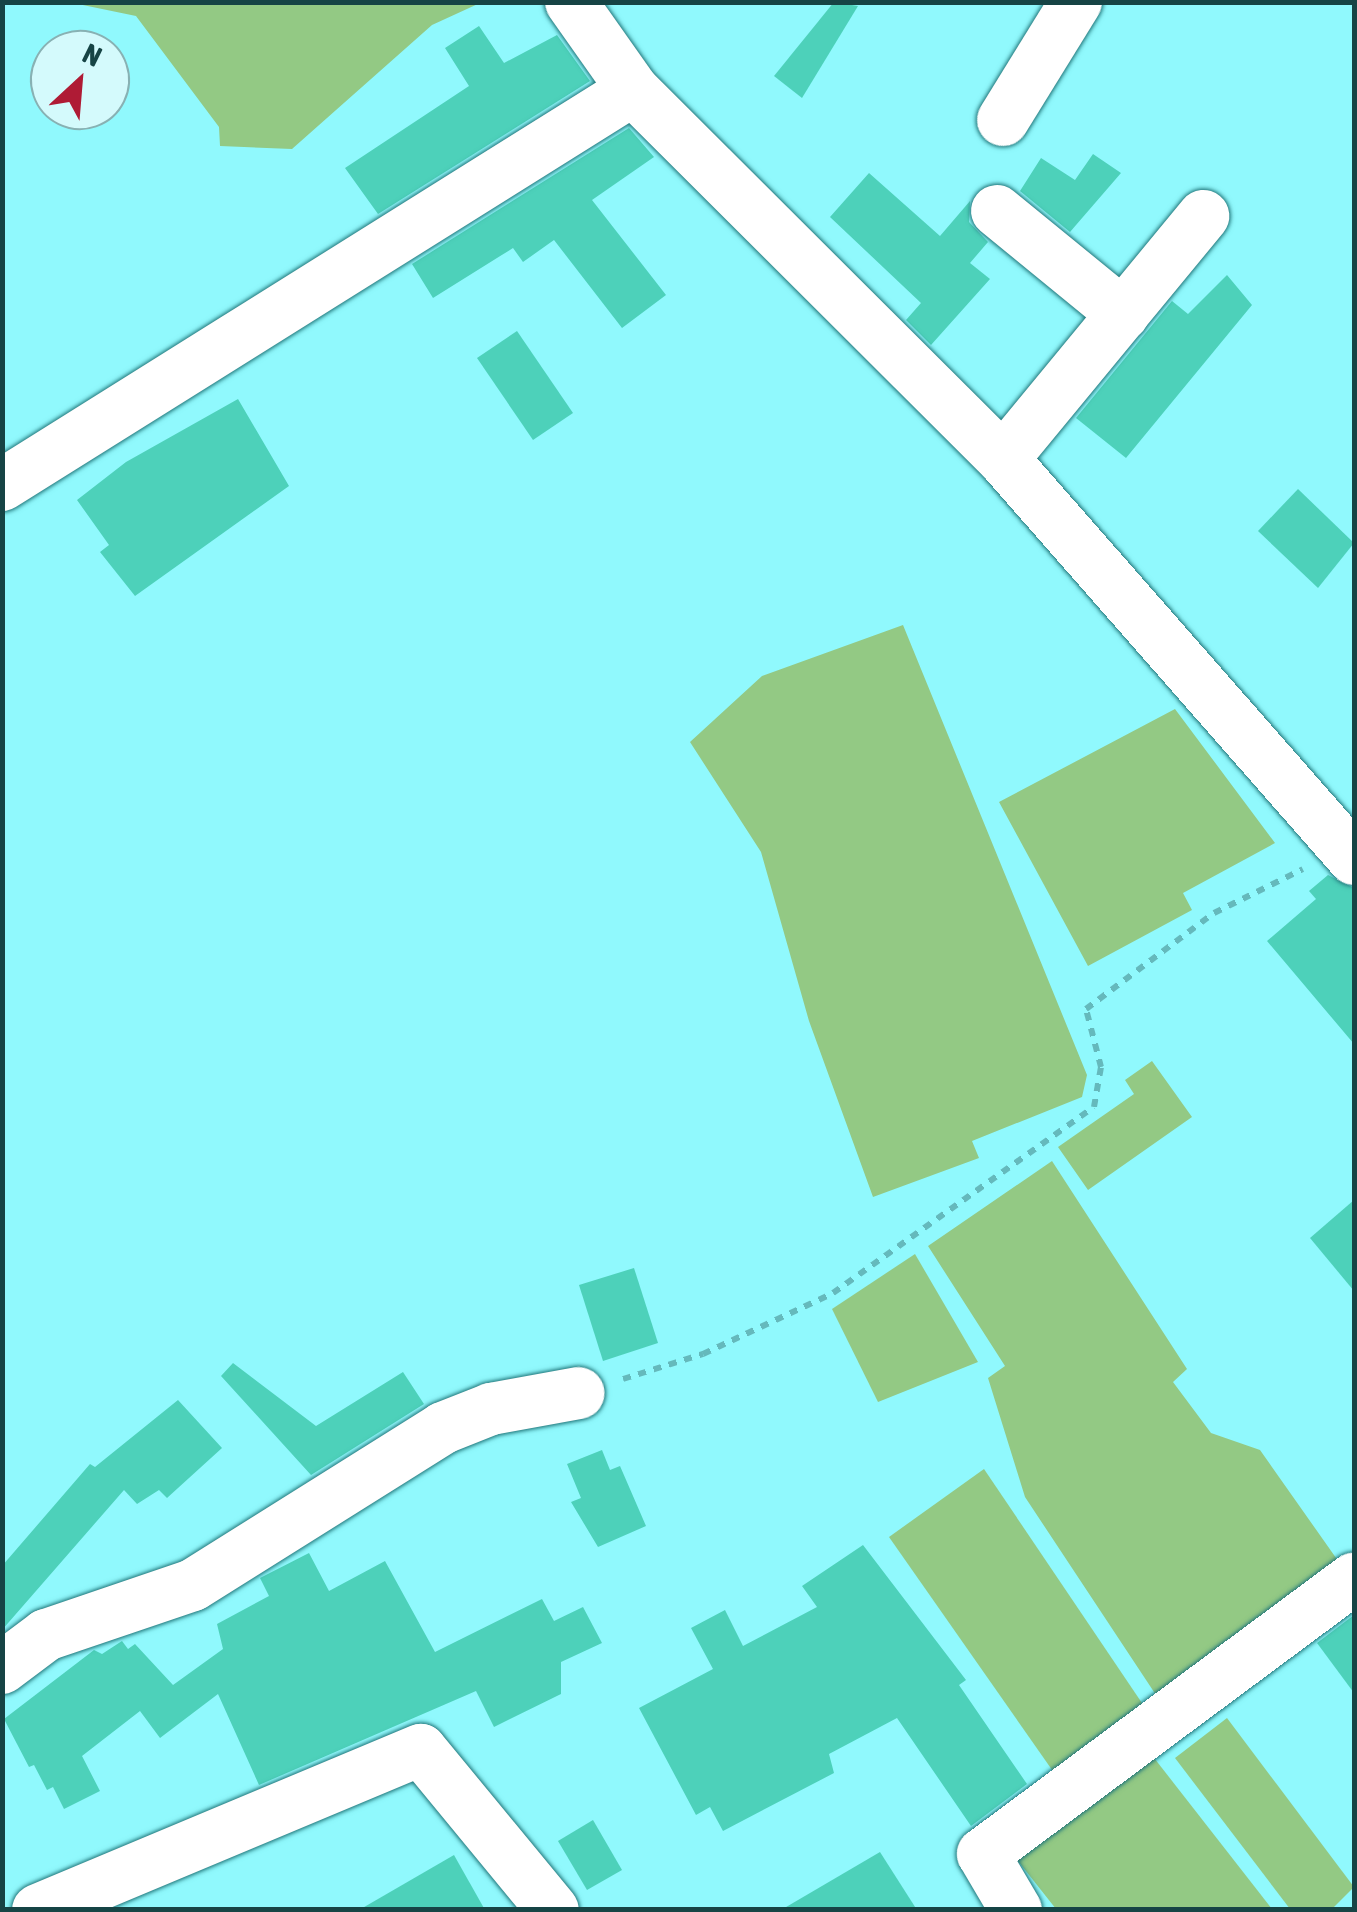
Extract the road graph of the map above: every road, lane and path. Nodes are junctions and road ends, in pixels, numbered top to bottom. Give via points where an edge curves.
1 (571, 2) edge
2 (1076, 2) edge
3 (634, 90) junction
4 (1002, 120) dead end
5 (997, 212) dead end
6 (1203, 216) dead end
7 (1123, 314) junction
8 (1003, 459) junction
9 (2, 486) edge
10 (1350, 854) edge
11 (579, 1393) joint
12 (1354, 1578) edge
13 (2, 1668) edge
14 (38, 1910) edge
15 (553, 1910) edge
16 (1016, 1910) edge

1 - 3 street
2 - 4 street
3 - 8 street
3 - 9 street
5 - 7 street
6 - 7 street
7 - 8 street
8 - 10 street
10 - 11 path via 1214,913 1086,1009 1101,1066 1094,1107 833,1293 704,1354
11 - 13 street via 490,1409 443,1428 194,1585 46,1636
12 - 16 street via 983,1854
14 - 15 street via 421,1750

